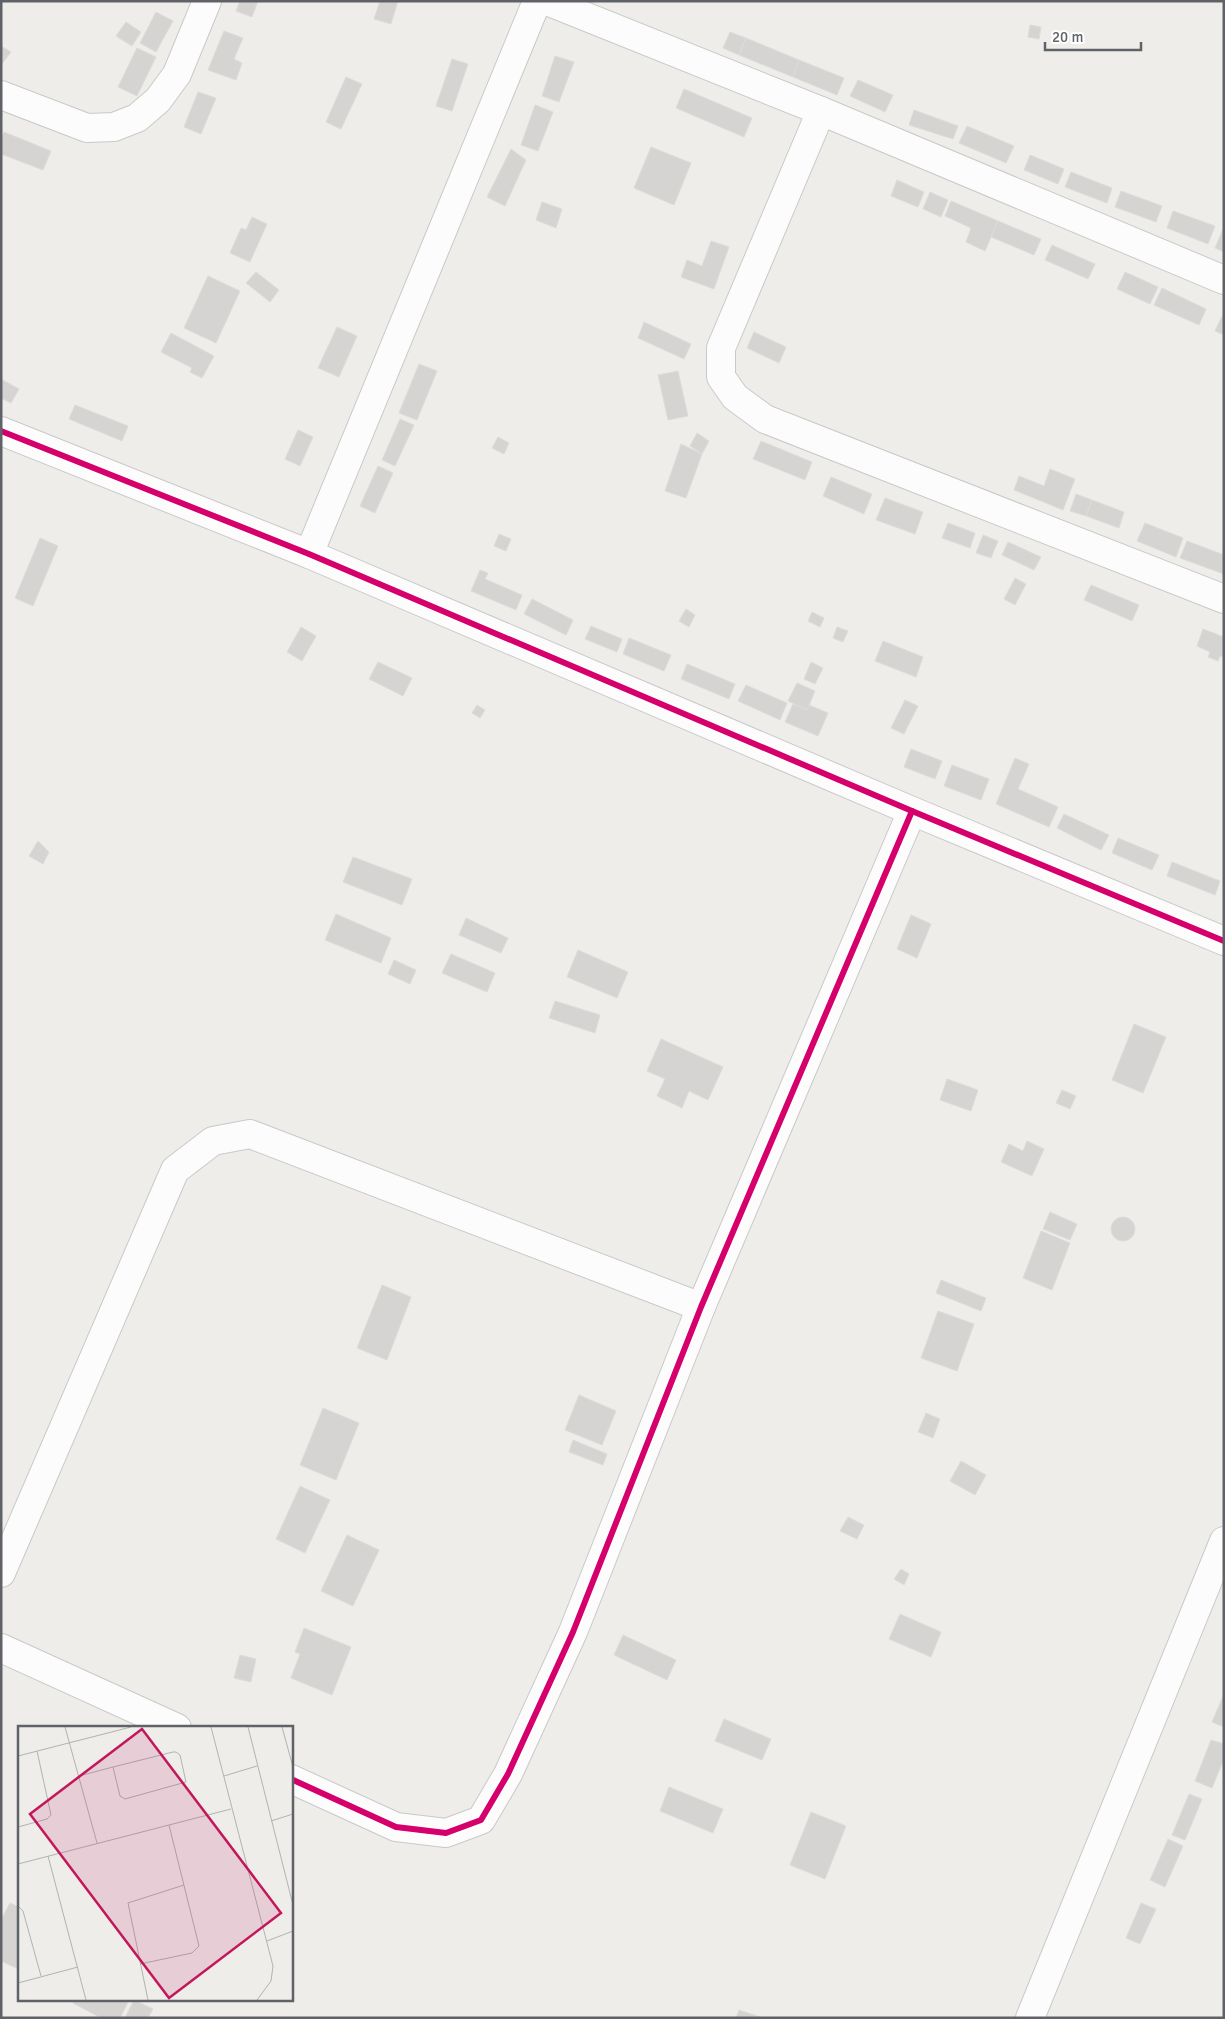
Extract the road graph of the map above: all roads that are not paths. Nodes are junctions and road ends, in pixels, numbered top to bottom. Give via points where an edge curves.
1 (207, 1) edge
2 (537, 1) edge
3 (547, 1) edge
4 (1, 95) edge
5 (821, 111) junction
6 (1224, 280) edge
7 (1, 432) edge
8 (309, 554) junction
9 (1224, 599) edge
10 (912, 811) junction
11 (1224, 941) edge
12 (701, 1307) junction
13 (1224, 1541) edge
14 (1, 1573) edge
15 (1, 1648) edge
16 (173, 1726) edge
17 (292, 1779) edge
18 (1030, 2018) edge

1 - 4 street via 177,74 158,100 137,118 114,127 87,128
2 - 8 street
3 - 5 street
5 - 6 street
5 - 9 street via 721,348 721,377 735,397 765,419
7 - 8 street
8 - 10 street
10 - 11 street
10 - 12 street
12 - 14 street via 250,1134 213,1141 175,1170
12 - 17 street via 573,1632 508,1774 481,1820 446,1833 396,1827
13 - 18 street
15 - 16 street

